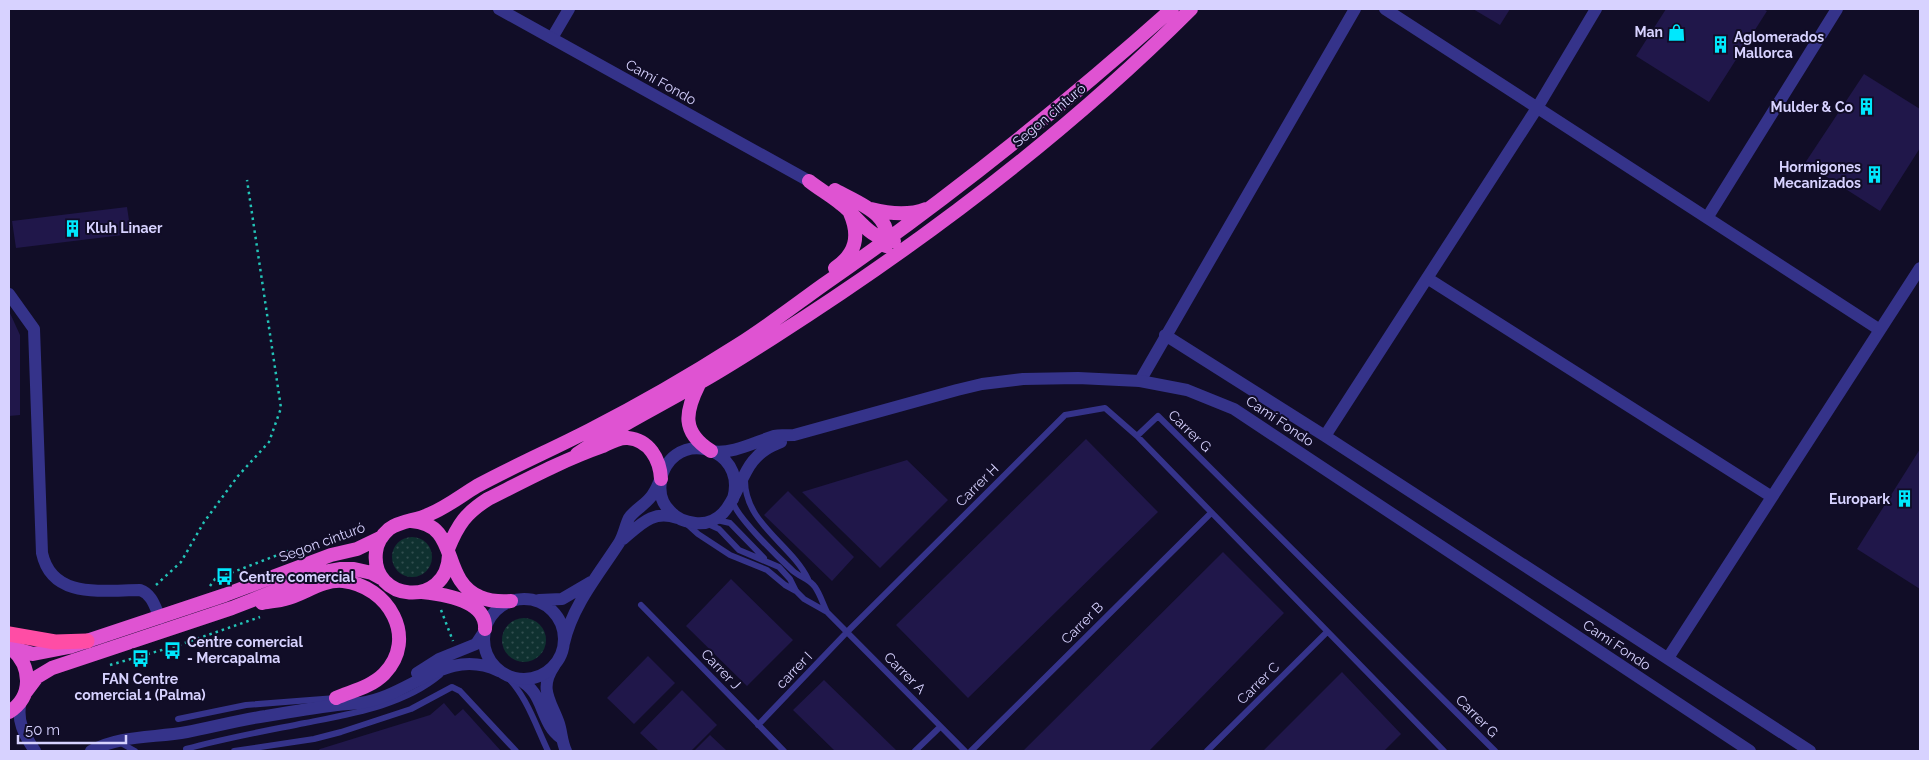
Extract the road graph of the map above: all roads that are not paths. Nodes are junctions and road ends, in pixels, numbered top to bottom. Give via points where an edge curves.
1 (499, 9) edge
2 (569, 9) edge
3 (1172, 9) edge
4 (1191, 9) edge
5 (1355, 9) edge
6 (1385, 9) edge
7 (1596, 9) edge
8 (1837, 9) edge
9 (552, 38) junction
10 (1109, 85) junction
11 (1537, 108) junction
12 (809, 181) junction
13 (938, 203) junction
14 (868, 208) junction
15 (850, 212) junction
16 (1707, 218) junction
17 (887, 240) junction
18 (1920, 268) edge
19 (1427, 278) junction
20 (9, 294) edge
21 (762, 328) junction
22 (1880, 330) junction
23 (1165, 335) junction
24 (774, 337) junction
25 (1140, 381) junction
26 (700, 383) junction
27 (794, 434) junction
28 (1137, 436) junction
29 (1325, 436) junction
30 (711, 451) junction
31 (577, 454) junction
32 (747, 471) junction
33 (661, 478) junction
34 (1772, 498) junction
35 (733, 499) junction
36 (1211, 513) junction
37 (681, 519) junction
38 (411, 521) junction
39 (708, 522) junction
40 (382, 536) junction
41 (621, 540) junction
42 (448, 552) junction
43 (773, 564) junction
44 (383, 579) junction
45 (596, 579) junction
46 (808, 579) junction
47 (796, 591) junction
48 (421, 592) junction
49 (531, 599) junction
50 (511, 601) junction
51 (641, 605) dead end
52 (232, 608) junction
53 (827, 612) junction
54 (160, 618) junction
55 (484, 630) junction
56 (847, 632) junction
57 (1327, 632) junction
58 (9, 634) edge
59 (88, 641) junction
60 (564, 642) junction
61 (9, 647) edge
62 (1668, 658) junction
63 (554, 666) junction
64 (449, 667) junction
65 (502, 673) junction
66 (518, 679) junction
67 (23, 696) junction
68 (336, 698) junction
69 (302, 711) junction
70 (9, 712) edge
71 (178, 719) dead end
72 (758, 725) junction
73 (940, 727) junction
74 (561, 738) junction
75 (117, 741) junction
76 (186, 749) dead end
77 (35, 751) edge
78 (91, 751) edge
79 (107, 751) edge
80 (136, 751) edge
81 (234, 751) edge
82 (516, 751) edge
83 (548, 751) edge
84 (566, 751) edge
85 (784, 751) edge
86 (915, 751) edge
87 (964, 751) edge
88 (971, 751) edge
89 (1207, 751) edge
90 (1444, 751) edge
91 (1495, 751) edge
92 (1750, 751) edge
93 (1810, 751) edge

1 - 9 street, Camí Fondo
2 - 9 street
3 - 13 highway, Segon cinturó via 1050,115
4 - 10 highway, Segon cinturó
5 - 23 street
6 - 11 street
7 - 11 street
8 - 16 street
9 - 12 street, Camí Fondo
10 - 17 highway via 1067,111 904,239
10 - 24 highway, Segon cinturó via 997,179 920,237
11 - 16 street
11 - 19 street
12 - 14 highway via 827,186
12 - 15 highway
13 - 14 highway via 907,214
13 - 17 highway
14 - 17 highway via 886,226
15 - 17 highway via 868,230
15 - 21 highway via 855,238 849,256 795,296
16 - 22 street
17 - 21 highway
17 - 24 highway via 882,253 822,296
18 - 22 street
19 - 29 street
19 - 34 street
20 - 54 street via 34,328 45,565 55,578 70,587 146,592
21 - 38 highway via 736,347 638,404 484,483 430,515
22 - 34 street
23 - 25 street
23 - 29 street
24 - 26 highway
25 - 27 street, Camí Fondo via 1048,378 982,384
25 - 92 street, Camí Fondo via 1187,390 1234,408
26 - 30 highway via 690,405 689,426 698,441
26 - 31 highway
27 - 30 street via 719,452
27 - 32 street via 762,451
28 - 36 lane
28 - 56 lane, Carrer H via 1105,408 1065,414
28 - 91 lane, Carrer G via 1158,416
29 - 62 street
30 - 33 street via 693,449 682,452 668,463
30 - 35 street via 731,468 736,486
31 - 33 highway via 621,438 635,440 654,454
31 - 42 highway via 488,499 470,512 457,528
32 - 35 street
32 - 46 lane via 746,490 751,506 766,529 802,566
33 - 37 street via 664,503
33 - 41 street via 652,497 630,518
34 - 62 street
35 - 39 street via 727,511
35 - 46 lane via 734,506 748,524 795,573
36 - 57 lane
36 - 88 lane, Carrer B
37 - 39 street via 691,523
37 - 41 street via 663,515 650,518
37 - 47 lane via 730,555 768,570
38 - 40 highway via 395,525
38 - 42 highway via 434,528 443,537
39 - 43 lane via 739,550
39 - 43 lane via 718,519 730,523
40 - 44 highway via 376,558
40 - 54 highway, Segon cinturó via 364,547 316,560
41 - 45 street
42 - 48 highway via 442,579
42 - 50 highway via 457,577 468,590 491,600
43 - 47 lane via 790,579
44 - 48 highway via 398,590
44 - 52 highway via 361,570 334,570
45 - 49 street via 562,599
45 - 60 street via 572,616
46 - 53 lane via 816,587
47 - 53 lane
48 - 55 highway via 447,595 467,603 483,619
49 - 50 street
49 - 60 street via 554,612 563,629
50 - 55 street via 494,612
51 - 72 lane, Carrer J
52 - 67 highway via 52,668 37,677
52 - 68 highway via 286,599 333,581 360,585 382,599 391,610 399,632 393,662 372,683
53 - 56 lane, Carrer A
54 - 59 highway, Segon cinturó
55 - 65 street via 485,649 490,662
55 - 68 street via 476,644 439,659 383,689
56 - 72 lane, carrer I
56 - 73 lane, Carrer A
57 - 89 lane, Carrer C
57 - 90 lane
58 - 59 highway via 55,642
59 - 61 highway, Segon cinturó via 39,654
60 - 63 street
61 - 67 highway via 26,669
62 - 93 street
63 - 66 street via 537,677
63 - 74 street via 547,679 546,690 559,723
64 - 65 street via 479,664
64 - 69 street via 430,673 397,692 361,703
64 - 76 lane via 421,688 368,709
65 - 66 street
65 - 83 lane via 516,686
66 - 74 street via 534,691 551,727
67 - 70 highway
67 - 77 street via 19,713 21,727
68 - 69 street
68 - 71 lane via 246,705
69 - 75 street
72 - 85 lane, Carrer J
73 - 86 lane
73 - 87 lane, Carrer A
74 - 84 street
75 - 78 street
75 - 79 street
75 - 80 lane
81 - 82 lane via 341,732 411,709 452,687 460,691

